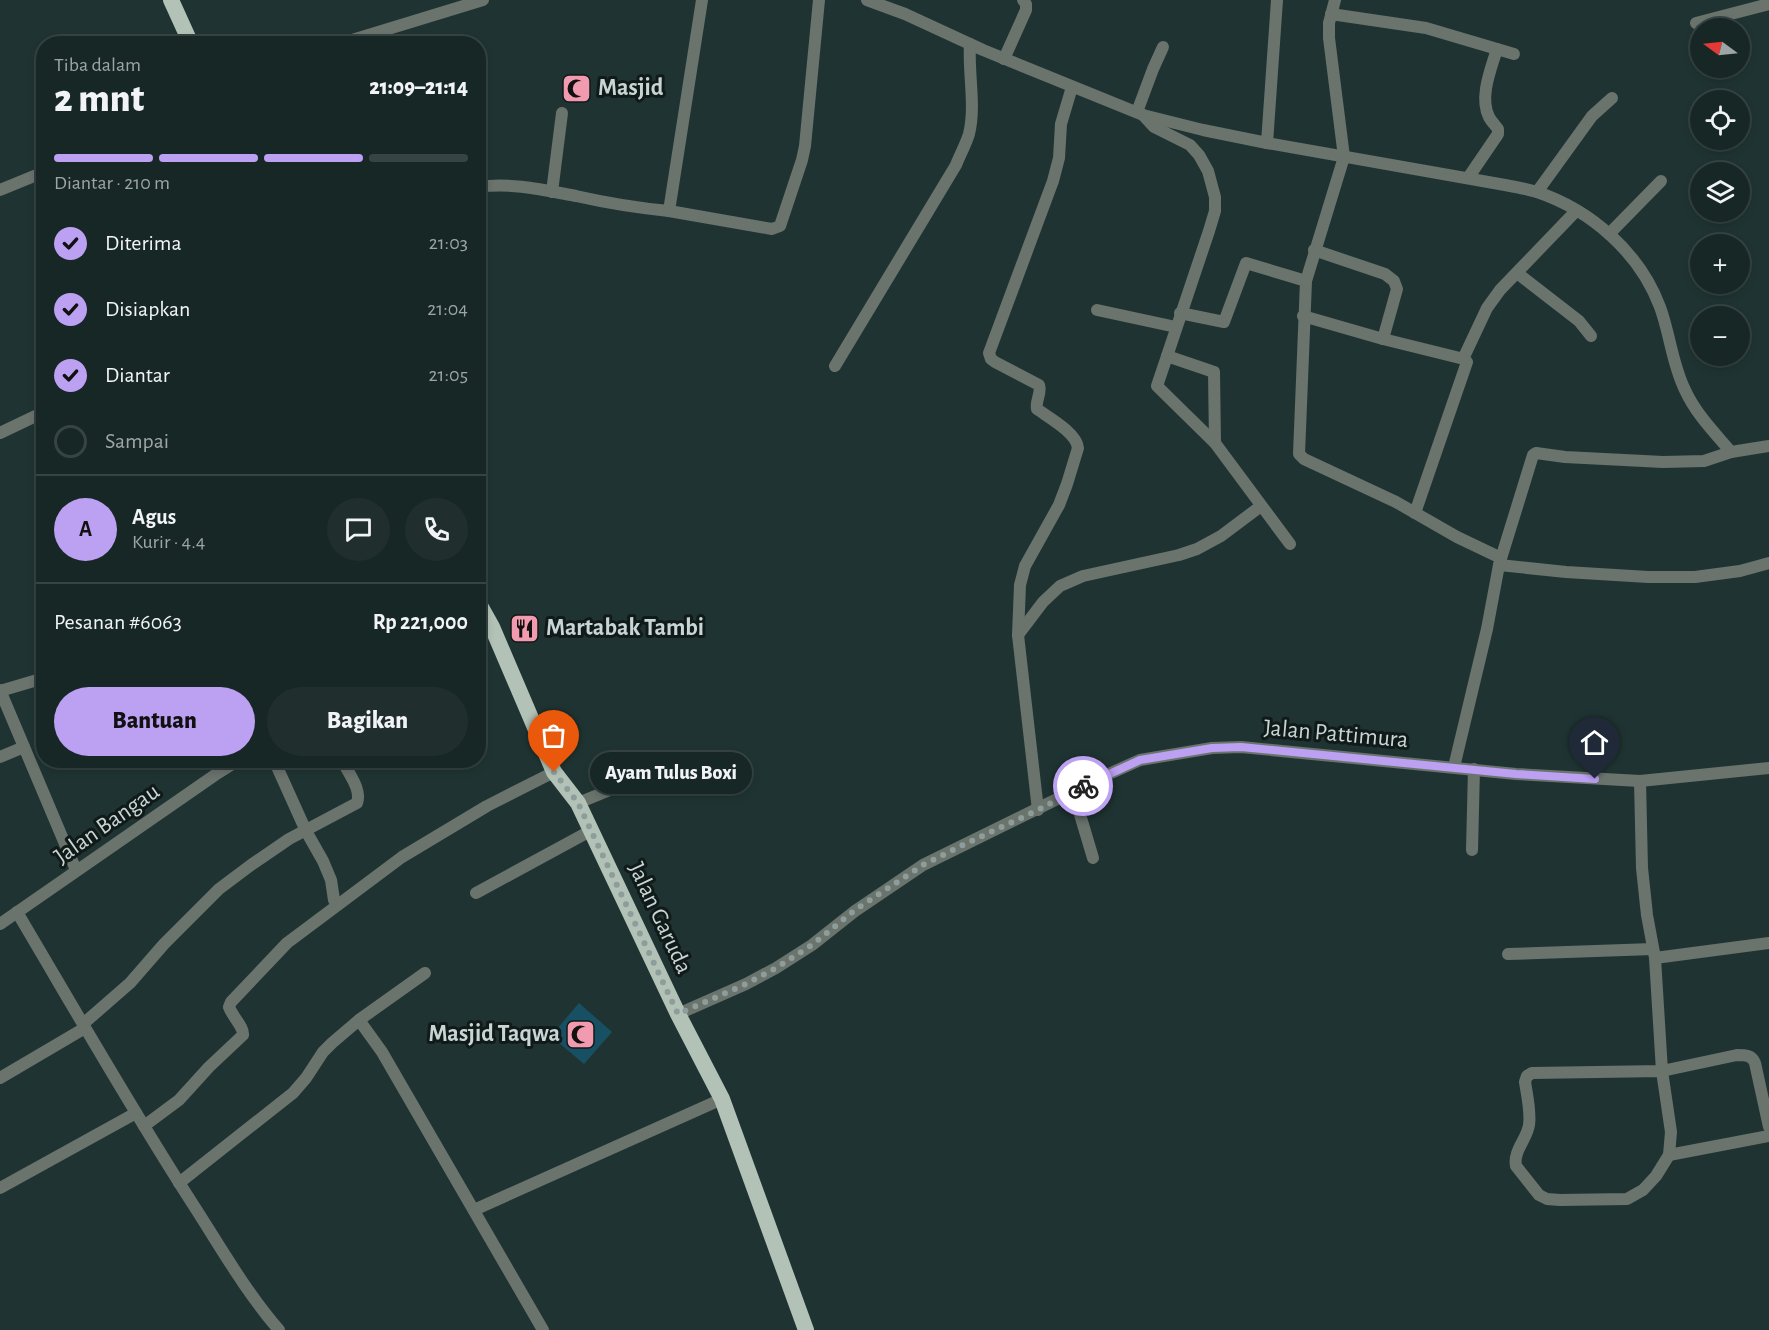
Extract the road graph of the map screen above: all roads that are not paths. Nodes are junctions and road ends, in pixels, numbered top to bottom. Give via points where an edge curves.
1 (171, 0) edge
2 (483, 0) edge
3 (702, 0) edge
4 (819, 0) edge
5 (867, 0) edge
6 (1023, 0) edge
7 (1277, 0) edge
8 (1335, 0) edge
9 (1769, 4) edge
10 (1331, 14) junction
11 (1715, 18) edge
12 (187, 36) edge
13 (365, 36) edge
14 (970, 44) junction
15 (1163, 47) dead end
16 (1497, 49) junction
17 (1514, 54) dead end
18 (1004, 59) junction
19 (1072, 87) junction
20 (1612, 99) dead end
21 (562, 112) dead end
22 (1140, 113) junction
23 (1267, 142) junction
24 (1344, 157) junction
25 (36, 175) edge
26 (1468, 178) junction
27 (1661, 181) dead end
28 (486, 186) edge
29 (0, 190) edge
30 (552, 192) junction
31 (1537, 192) junction
32 (669, 211) junction
33 (1576, 211) junction
34 (1609, 234) junction
35 (1314, 250) junction
36 (1517, 273) junction
37 (1306, 281) junction
38 (1097, 310) dead end
39 (1180, 313) junction
40 (1303, 316) junction
41 (1176, 327) junction
42 (1591, 336) dead end
43 (1383, 339) junction
44 (1167, 356) junction
45 (1463, 358) junction
46 (834, 366) dead end
47 (36, 416) edge
48 (0, 433) edge
49 (1215, 443) junction
50 (1769, 446) edge
51 (1731, 452) junction
52 (1261, 506) junction
53 (1415, 513) junction
54 (1290, 544) dead end
55 (1500, 562) junction
56 (1769, 563) edge
57 (486, 633) edge
58 (1018, 635) junction
59 (36, 680) edge
60 (0, 690) edge
61 (24, 747) junction
62 (0, 757) edge
63 (676, 767) dead end
64 (1454, 767) junction
65 (226, 768) edge
66 (278, 768) edge
67 (346, 768) edge
68 (1769, 768) edge
69 (1474, 769) junction
70 (554, 772) junction
71 (1640, 781) junction
72 (1073, 791) junction
73 (578, 803) junction
74 (1038, 810) junction
75 (592, 830) junction
76 (306, 831) junction
77 (1472, 850) dead end
78 (1093, 858) dead end
79 (76, 870) junction
80 (476, 893) dead end
81 (338, 904) junction
82 (17, 912) junction
83 (0, 924) edge
84 (1769, 943) edge
85 (1509, 954) dead end
86 (1654, 954) junction
87 (425, 973) dead end
88 (678, 1014) junction
89 (359, 1020) junction
90 (84, 1026) junction
91 (1662, 1071) junction
92 (0, 1078) edge
93 (722, 1099) junction
94 (136, 1113) junction
95 (144, 1126) junction
96 (1769, 1127) edge
97 (1769, 1136) edge
98 (1669, 1155) junction
99 (179, 1183) junction
100 (0, 1188) edge
101 (474, 1210) junction
102 (279, 1330) edge
103 (543, 1330) edge
104 (806, 1330) edge

1 - 12 highway
2 - 13 street
3 - 32 street
4 - 32 street via 805,146 782,223 772,229
5 - 14 street
6 - 18 street via 1026,10
7 - 23 street
8 - 10 street
9 - 11 street
10 - 16 street via 1426,28
10 - 24 street via 1329,38
14 - 18 street
14 - 46 street via 972,109 968,136 956,165
15 - 22 street
16 - 17 street
16 - 26 street via 1485,95 1498,134
18 - 19 street
19 - 22 street
19 - 58 street via 1061,124 1053,181 989,353 995,362 1039,385 1037,409 1078,443 1059,505 1021,575
20 - 31 street via 1592,116
21 - 30 street
22 - 23 street
22 - 39 street via 1199,155 1215,197 1209,231
23 - 24 street
24 - 26 street
24 - 35 street
25 - 29 street
26 - 31 street
27 - 34 street
28 - 30 street
30 - 32 street
31 - 33 street
33 - 34 street
33 - 36 street
34 - 51 street via 1653,289 1684,389 1702,420
35 - 37 street
35 - 43 street via 1385,274 1394,281 1398,289
36 - 42 street via 1579,321
36 - 45 street via 1487,308
37 - 39 street via 1246,263 1224,322
37 - 40 street
38 - 41 street
39 - 41 street
40 - 43 street
40 - 53 street via 1299,455
41 - 44 street
43 - 45 street
44 - 49 street via 1156,386
44 - 49 street via 1214,372
45 - 53 street via 1467,365
47 - 48 street
49 - 52 street
50 - 51 street
51 - 55 street via 1704,460 1663,462 1534,453
52 - 54 street
52 - 58 street via 1221,537 1197,549 1083,576 1060,586
53 - 55 street
55 - 56 street via 1566,572 1648,577 1695,577
55 - 64 street
57 - 70 highway, Jalan Garuda
58 - 74 street
59 - 60 street
60 - 61 street
61 - 62 street
61 - 79 street
63 - 73 street
64 - 69 street, Jalan Pattimura
64 - 72 street, Jalan Pattimura via 1241,747 1212,748 1140,760
65 - 79 street, Jalan Bangau
66 - 76 street
67 - 76 street via 359,796 357,803
68 - 71 street, Jalan Pattimura
69 - 71 street, Jalan Pattimura
69 - 77 street
70 - 73 highway, Jalan Garuda
70 - 81 street via 444,830
71 - 86 street via 1642,868
72 - 74 street, Jalan Pattimura
72 - 78 street
73 - 75 highway, Jalan Garuda
74 - 88 street, Jalan Pattimura via 923,865 776,968
75 - 80 street
75 - 88 highway, Jalan Garuda
76 - 81 street via 323,861
76 - 90 street via 219,889
79 - 82 street, Jalan Bangau
81 - 95 street via 287,943 238,994 229,1007 244,1030 243,1035 179,1101
82 - 83 street, Jalan Bangau
82 - 90 street
84 - 86 street
85 - 86 street
86 - 91 street
87 - 89 street
88 - 93 highway, Jalan Garuda
89 - 99 street via 323,1052 293,1093
89 - 101 street via 382,1052
90 - 92 street
90 - 94 street
91 - 96 street via 1737,1055 1749,1056 1754,1059
91 - 98 street via 1671,1132
91 - 98 street via 1529,1074 1525,1082 1529,1126 1515,1160 1516,1166 1547,1199 1606,1200 1627,1199 1643,1190
93 - 101 street
93 - 104 highway, Jalan Garuda
94 - 95 street
94 - 100 street
95 - 99 street
97 - 98 street
99 - 102 street via 251,1295
101 - 103 street

